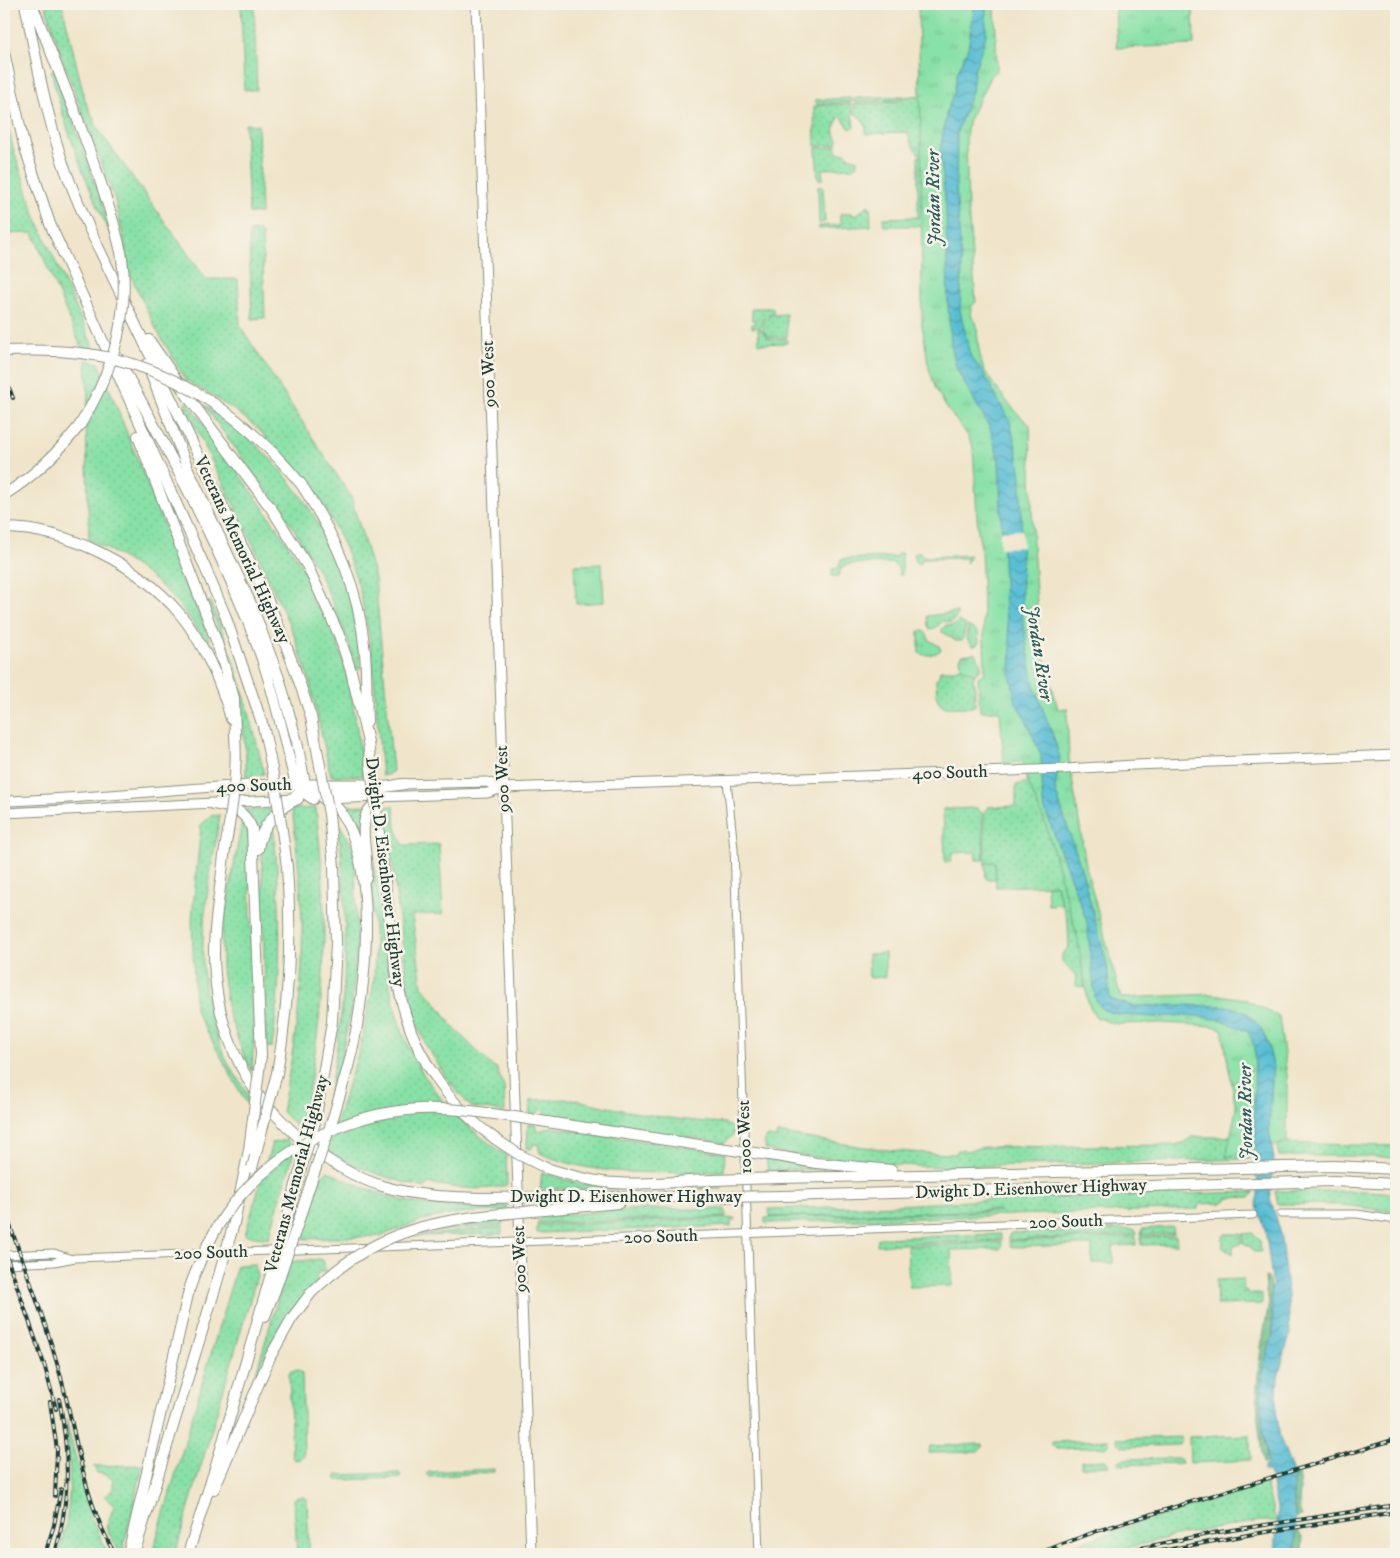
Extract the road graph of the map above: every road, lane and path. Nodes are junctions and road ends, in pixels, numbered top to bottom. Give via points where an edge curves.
1 (25, 4) edge
2 (32, 4) edge
3 (476, 4) edge
4 (4, 52) edge
5 (69, 268) junction
6 (113, 277) junction
7 (131, 314) junction
8 (105, 347) junction
9 (4, 351) edge
10 (4, 495) edge
11 (4, 528) edge
12 (234, 735) junction
13 (368, 742) junction
14 (1396, 755) edge
15 (727, 781) junction
16 (282, 784) joint
17 (405, 784) junction
18 (503, 788) junction
19 (306, 792) junction
20 (383, 797) junction
21 (4, 801) edge
22 (213, 804) junction
23 (4, 813) edge
24 (364, 887) junction
25 (256, 896) junction
26 (1396, 1169) edge
27 (948, 1174) junction
28 (1396, 1184) edge
29 (677, 1197) junction
30 (1282, 1214) dead end
31 (1253, 1215) dead end
32 (1396, 1220) edge
33 (234, 1223) junction
34 (747, 1233) junction
35 (520, 1242) junction
36 (4, 1255) edge
37 (69, 1258) junction
38 (4, 1264) edge
39 (271, 1289) junction
40 (192, 1541) junction
41 (128, 1554) edge
42 (134, 1554) edge
43 (188, 1554) edge
44 (531, 1554) edge
45 (760, 1554) edge

1 - 6 highway, Veterans Memorial Highway via 59,150 78,204
2 - 10 highway, bridge via 108,199 122,258 124,288 116,348 98,395 63,447 40,469
3 - 18 main road, 900 West
4 - 5 highway via 34,181
5 - 8 highway
5 - 19 highway via 178,469 244,612
6 - 7 highway, Veterans Memorial Highway
6 - 19 highway via 188,469 252,606 270,653 286,700
7 - 13 highway via 273,510 308,567 344,650
7 - 39 highway, Veterans Memorial Highway, bridge via 261,582 288,648 311,717 329,814 336,943 332,1022 315,1122
8 - 12 highway via 216,640 234,698
8 - 33 highway, bridge via 225,615 263,726 280,812 290,908 285,1022 277,1073
9 - 13 highway, bridge via 89,354 167,378 212,402 247,427 278,458 301,484 328,527 356,599 365,653
11 - 12 highway via 36,531 82,544 131,570 153,588 179,614 201,646 226,699
12 - 29 highway, Dwight D. Eisenhower Highway, bridge via 236,783 214,944 219,1004 242,1068 259,1096 296,1135 315,1151 360,1177 403,1191 483,1198
13 - 27 highway, Dwight D. Eisenhower Highway, bridge via 390,922 405,1013 426,1062 442,1087 483,1130 546,1168 603,1182
14 - 15 main road, 400 South
15 - 18 main road, 400 South
15 - 34 street, 1000 West via 734,859
16 - 19 highway
16 - 21 main road, 400 South
17 - 18 main road, 400 South via 487,782
17 - 19 main road, 400 South
17 - 19 highway via 350,792
18 - 20 main road, 400 South via 487,793
18 - 35 main road, 900 West
19 - 20 main road, 400 South
19 - 22 main road, 400 South
19 - 24 highway via 338,809 356,846
19 - 25 highway via 267,823 257,855
20 - 24 highway via 368,811 365,819 368,868
22 - 23 main road, 400 South
22 - 25 highway via 235,808 249,822 253,835
24 - 39 highway, bridge via 366,958 350,1061 297,1226
25 - 33 highway, bridge via 261,1055
26 - 27 highway, Dwight D. Eisenhower Highway via 1334,1166
27 - 41 highway, bridge via 816,1163 467,1111 419,1109 373,1115 315,1138 297,1148 251,1186 226,1214 208,1245 189,1290
28 - 29 highway, Dwight D. Eisenhower Highway, bridge via 1334,1180
29 - 40 highway, bridge via 457,1219 410,1229 350,1260 311,1293 292,1318 270,1357
30 - 32 street via 1357,1214
31 - 34 street, 200 South
33 - 42 highway, bridge
34 - 35 street, 200 South
34 - 45 street, 1000 West
35 - 37 street, 200 South
35 - 44 main road, 900 West
36 - 37 street, 200 South via 54,1253
37 - 38 street, 200 South via 54,1262
39 - 40 highway, Veterans Memorial Highway
40 - 43 highway, Veterans Memorial Highway

